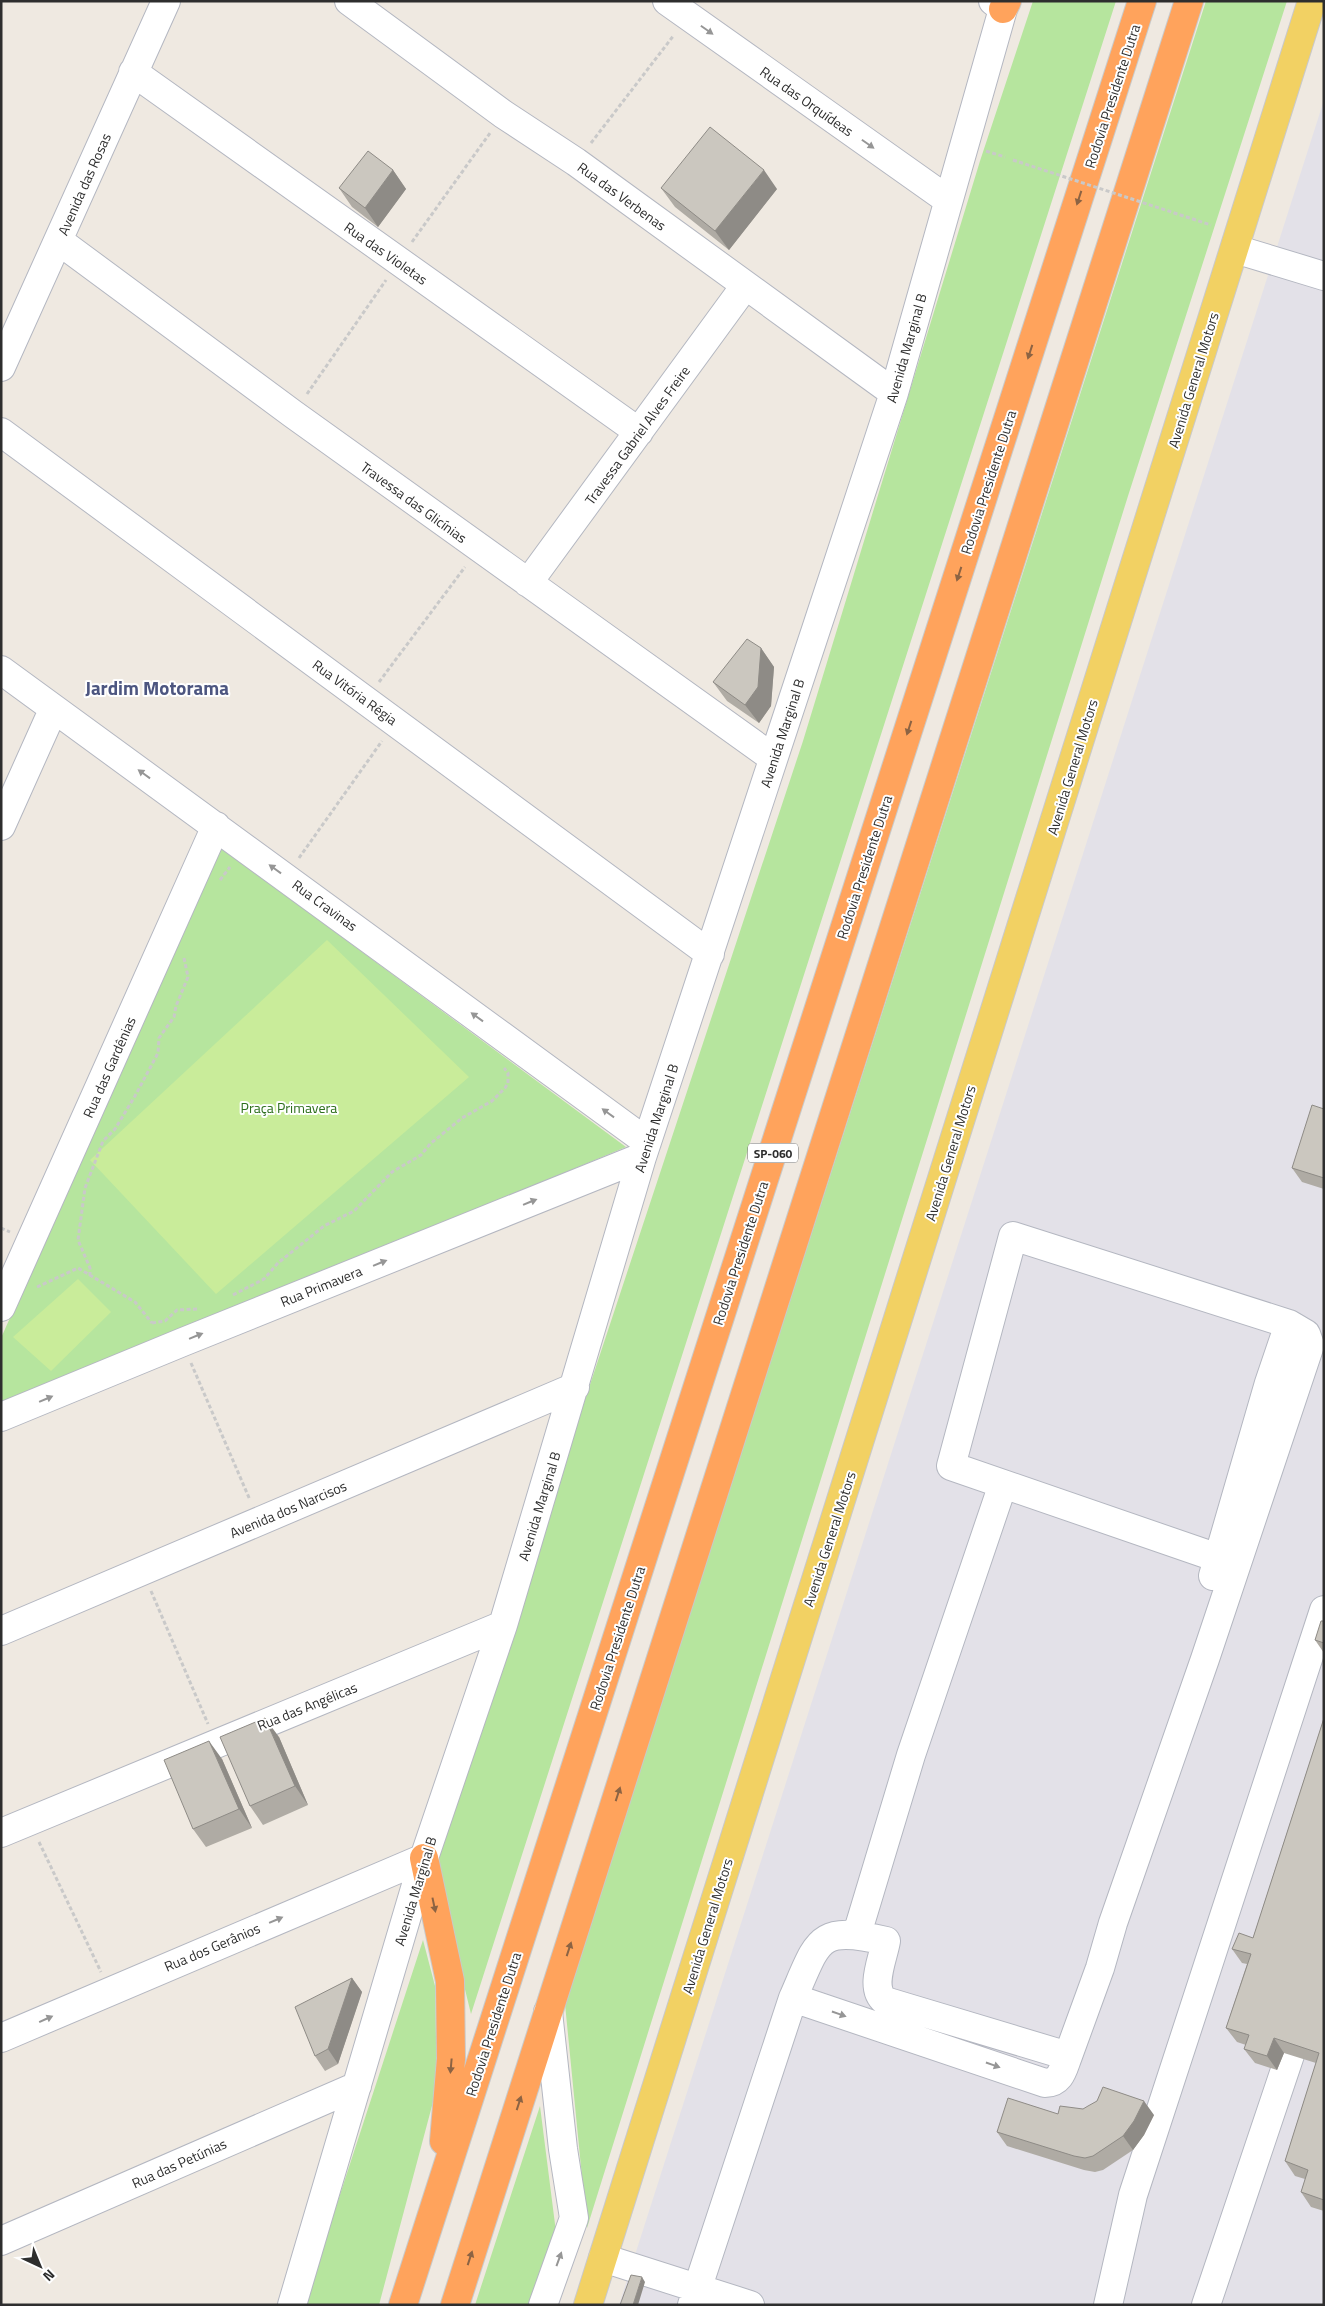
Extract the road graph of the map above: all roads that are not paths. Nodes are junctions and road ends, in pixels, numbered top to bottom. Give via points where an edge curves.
1 (166, 1) edge
2 (348, 1) edge
3 (1142, 1) edge
4 (1189, 1) edge
5 (1001, 4) edge
6 (678, 9) edge
7 (1315, 10) edge
8 (133, 72) junction
9 (948, 200) junction
10 (58, 240) junction
11 (1235, 250) junction
12 (1324, 276) edge
13 (745, 286) junction
14 (1, 367) edge
15 (894, 393) junction
16 (1, 432) edge
17 (639, 432) junction
18 (528, 583) junction
19 (1, 670) edge
20 (54, 710) junction
21 (773, 758) junction
22 (1, 826) edge
23 (216, 826) junction
24 (710, 954) junction
25 (645, 1150) junction
26 (1, 1308) edge
27 (1289, 1324) junction
28 (576, 1387) junction
29 (1, 1418) edge
30 (1003, 1484) junction
31 (1218, 1558) junction
32 (1324, 1610) edge
33 (503, 1625) junction
34 (1, 1631) edge
35 (1205, 1659) junction
36 (1, 1834) edge
37 (424, 1858) junction
38 (857, 1934) junction
39 (793, 1998) junction
40 (548, 2012) junction
41 (1, 2038) edge
42 (1290, 2055) edge
43 (1068, 2056) junction
44 (356, 2086) junction
45 (438, 2193) junction
46 (1, 2241) edge
47 (603, 2258) junction
48 (695, 2296) edge
49 (292, 2305) edge
50 (404, 2305) edge
51 (456, 2305) edge
52 (543, 2305) edge
53 (588, 2305) edge
54 (750, 2305) edge
55 (1108, 2305) edge
56 (1206, 2305) edge

1 - 8 street, Avenida das Rosas
2 - 13 street, Rua das Verbenas
3 -> 45 highway, Rodovia Presidente Dutra / SP-060
40 -> 4 highway, SP-060
5 - 9 street, Avenida Marginal B
6 -> 9 street, Rua das Orquídeas
7 - 11 main road, Avenida General Motors
8 - 10 street, Avenida das Rosas
8 - 17 street, Rua das Violetas
9 - 15 street, Avenida Marginal B
10 - 14 street, Avenida das Rosas
10 - 18 street, Travessa das Glicínias
11 - 12 street
11 - 47 main road, Avenida General Motors
13 - 15 street, Rua das Verbenas
13 - 17 street, Travessa Gabriel Alves Freire
15 - 21 street, Avenida Marginal B
16 - 24 street, Rua Vitória Régia
17 - 18 street, Travessa Gabriel Alves Freire
18 - 21 street, Travessa das Glicínias
19 - 20 street, Rua Cravinas
20 - 22 street
23 -> 20 street, Rua Cravinas
21 - 24 street, Avenida Marginal B
25 -> 23 street, Rua Cravinas
23 - 26 street, Rua das Gardênias
24 - 25 street, Avenida Marginal B
25 - 28 street, Avenida Marginal B
29 -> 25 street, Rua Primavera
27 - 30 street via 1013,1236 951,1466
27 - 31 street
27 - 35 street via 1306,1334 1310,1345
28 - 33 street, Avenida Marginal B
28 - 34 street, Avenida dos Narcisos
30 - 31 street
30 - 38 street via 911,1755
31 - 35 street via 1191,1644
32 - 55 street via 1133,2195
33 - 36 street, Rua das Angélicas
33 - 37 street, Avenida Marginal B
35 - 43 street
41 -> 37 street, Rua dos Gerânios
37 - 44 street, Avenida Marginal B
37 -> 45 highway via 450,1981 451,2059
38 - 39 street via 833,1934 818,1946
38 - 43 street via 886,1941 876,1988 886,2001
39 -> 43 street via 1045,2083 1058,2080
39 - 48 street
51 -> 40 highway, SP-060
52 -> 40 street via 574,2218
42 - 56 street
44 - 46 street, Rua das Petúnias
44 - 49 street, Avenida Marginal B
45 - 50 highway, Rodovia Presidente Dutra / SP-060
47 - 48 street
47 - 53 main road, Avenida General Motors
48 - 54 street

